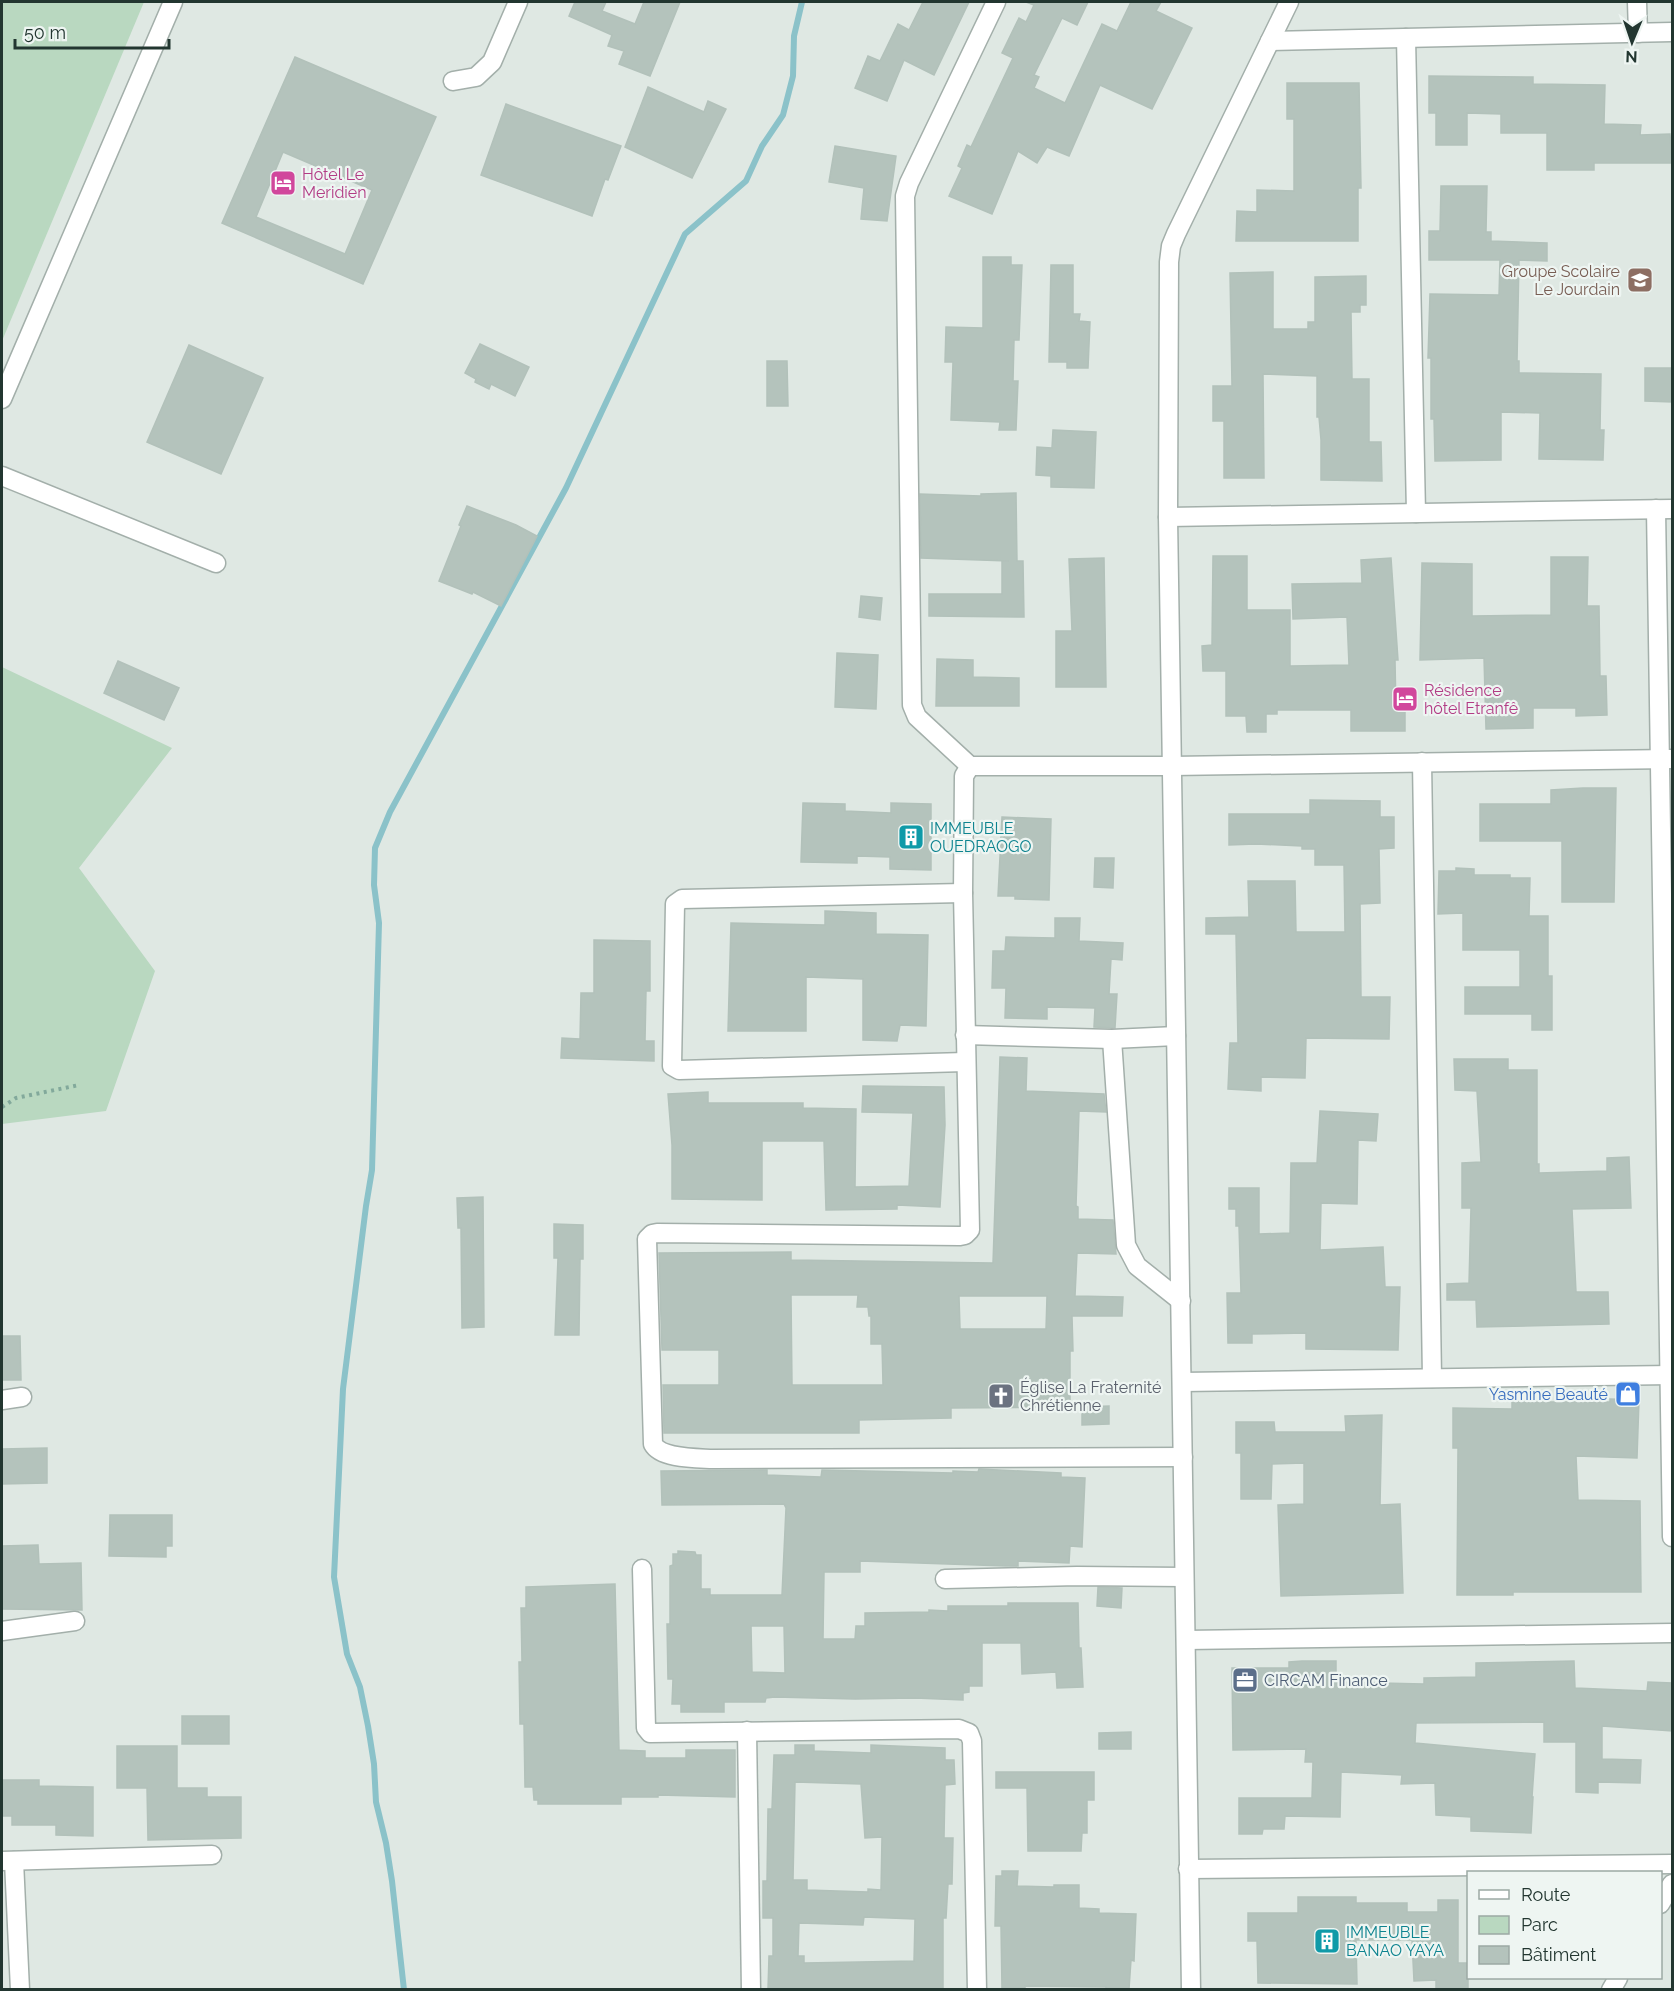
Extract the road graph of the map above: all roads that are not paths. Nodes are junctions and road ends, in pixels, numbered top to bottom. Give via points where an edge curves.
1 (173, 2) edge
2 (518, 2) edge
3 (996, 2) edge
4 (1289, 2) edge
5 (1637, 2) edge
6 (1672, 32) edge
7 (1638, 33) junction
8 (1406, 38) junction
9 (1270, 41) junction
10 (453, 81) dead end
11 (2, 399) edge
12 (2, 476) edge
13 (1664, 509) edge
14 (1416, 513) junction
15 (1168, 517) junction
16 (216, 563) dead end
17 (1666, 759) edge
18 (1422, 762) junction
19 (970, 766) junction
20 (1172, 766) junction
21 (963, 893) junction
22 (965, 1035) junction
23 (1176, 1036) junction
24 (1112, 1039) junction
25 (966, 1062) junction
26 (1181, 1301) junction
27 (1671, 1375) edge
28 (1431, 1378) junction
29 (1182, 1382) junction
30 (22, 1397) dead end
31 (2, 1400) edge
32 (1183, 1457) junction
33 (1672, 1538) edge
34 (642, 1569) dead end
35 (1184, 1577) junction
36 (945, 1579) dead end
37 (75, 1621) dead end
38 (2, 1631) edge
39 (1672, 1633) edge
40 (1186, 1640) junction
41 (747, 1731) junction
42 (212, 1855) dead end
43 (8, 1861) edge
44 (1672, 1864) edge
45 (1188, 1869) junction
46 (1672, 1884) edge
47 (1662, 1901) edge
48 (20, 1989) edge
49 (751, 1989) edge
50 (977, 1989) edge
51 (1191, 1989) edge

1 - 11 street
2 - 10 street via 492,62 476,77
3 - 19 street via 905,196 912,705 917,717
4 - 9 street
5 - 7 street
6 - 7 street
7 - 8 street
8 - 9 street
8 - 14 street
9 - 15 street via 1171,246
12 - 16 street
13 - 14 street
13 - 17 street
14 - 15 street
15 - 20 street
17 - 18 street
17 - 27 street
18 - 20 street
18 - 28 street
19 - 20 street
19 - 21 street via 964,776
20 - 23 street
21 - 22 street
21 - 25 street via 679,900 675,904 672,1066 679,1070
22 - 24 street
22 - 25 street
23 - 24 street
23 - 26 street
24 - 26 street via 1126,1245 1137,1266
25 - 32 street via 970,1230 965,1235 657,1233 647,1239 656,1451 713,1459
26 - 29 street
27 - 28 street
27 - 33 street
28 - 29 street
29 - 32 street
30 - 31 street
32 - 35 street
34 - 41 street via 646,1728 650,1733
35 - 36 street
35 - 40 street
37 - 38 street
39 - 40 street
40 - 45 street
41 - 49 street
41 - 50 street via 969,1732
42 - 43 street
43 - 48 street
44 - 45 street
45 - 51 street
46 - 47 street

